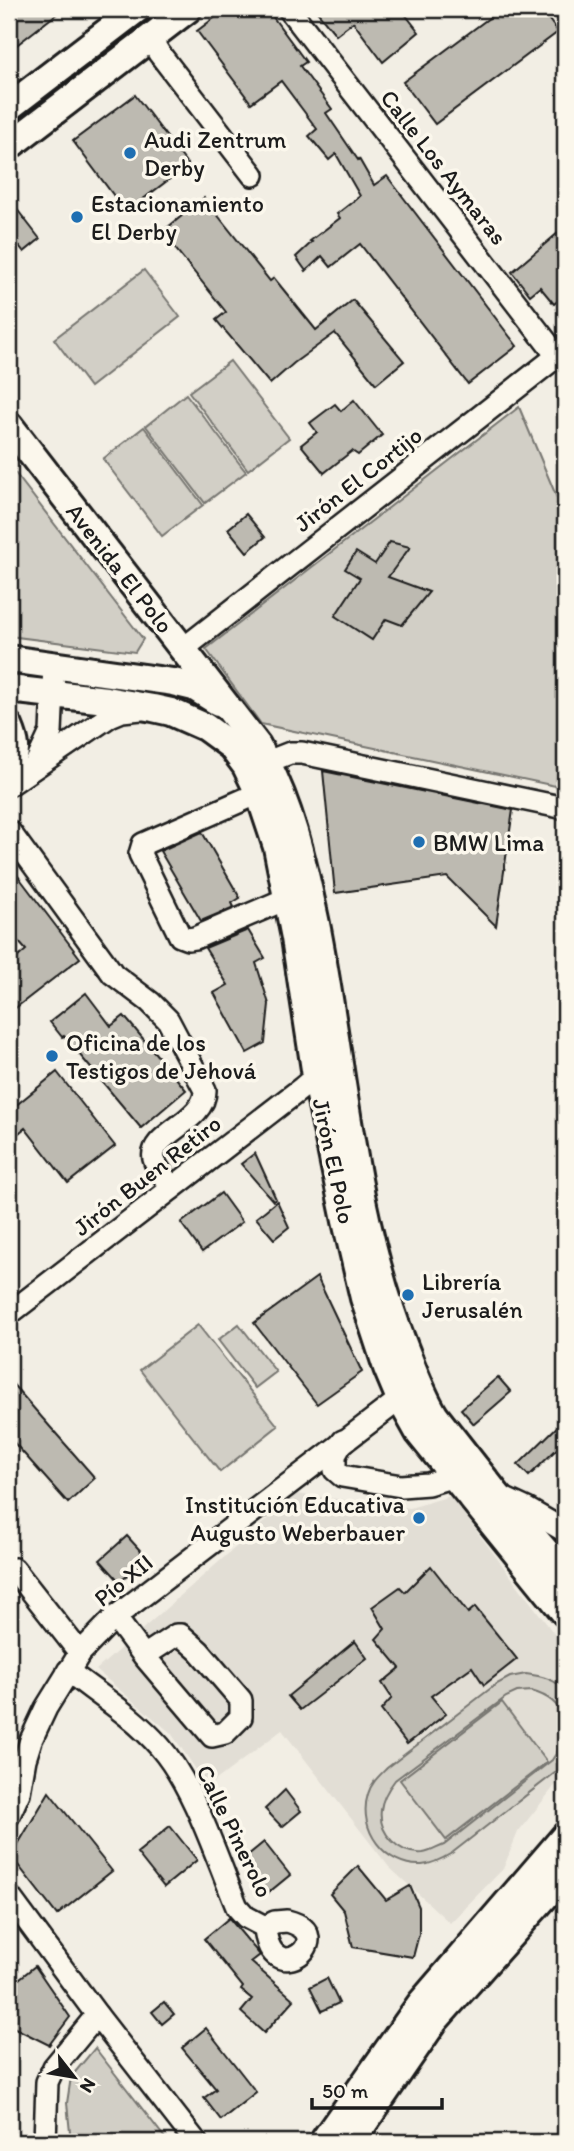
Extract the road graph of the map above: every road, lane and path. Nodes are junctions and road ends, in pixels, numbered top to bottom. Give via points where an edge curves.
1 (138, 9) edge
2 (188, 9) edge
3 (289, 9) edge
4 (150, 38) junction
5 (9, 107) edge
6 (9, 146) edge
7 (253, 175) dead end
8 (561, 354) edge
9 (9, 425) edge
10 (183, 649) junction
11 (9, 659) edge
12 (54, 665) junction
13 (162, 680) junction
14 (9, 689) edge
15 (53, 694) junction
16 (106, 700) junction
17 (153, 708) junction
18 (231, 711) junction
19 (9, 726) edge
20 (267, 762) junction
21 (22, 766) edge
22 (9, 785) edge
23 (259, 793) junction
24 (565, 808) edge
25 (9, 831) edge
26 (286, 899) junction
27 (316, 1076) junction
28 (172, 1188) junction
29 (9, 1314) edge
30 (400, 1399) junction
31 (343, 1441) junction
32 (455, 1476) junction
33 (497, 1495) junction
34 (565, 1531) edge
35 (14, 1569) dead end
36 (565, 1574) edge
37 (563, 1611) edge
38 (115, 1617) junction
39 (144, 1656) junction
40 (74, 1662) junction
41 (14, 1785) edge
42 (9, 1815) edge
43 (565, 1836) edge
44 (565, 1874) edge
45 (9, 1896) edge
46 (265, 1927) dead end
47 (97, 2015) junction
48 (45, 2142) edge
49 (196, 2142) edge
50 (323, 2142) edge
51 (351, 2142) edge

1 - 5 main road
2 - 4 main road
3 - 8 street, Calle Los Aymaras
4 - 6 main road
4 - 7 street
8 - 10 street, Jirón El Cortijo
9 - 10 main road, Avenida El Polo
10 - 18 main road, Avenida El Polo
11 - 12 main road
12 - 13 main road
12 - 15 street
13 - 16 main road via 104,681 97,691
13 - 18 main road via 194,688
14 - 15 main road, Jirón El Polo
15 - 16 main road, Jirón El Polo
15 - 21 street via 51,732
16 - 17 main road, Jirón El Polo
17 - 21 street via 122,710
17 - 23 main road, Jirón El Polo via 205,727 231,746
18 - 20 main road, Jirón El Polo
19 - 21 main road via 17,747 12,762
20 - 24 street via 302,753
20 - 33 main road, Jirón El Polo via 302,856 377,1271 427,1402
21 - 22 street
23 - 26 main road, Jirón El Polo via 277,847
23 - 26 street via 143,844 140,854 180,936 188,939
25 - 28 street via 113,974 167,1020 205,1090 202,1108 155,1151 154,1160
26 - 27 main road, Jirón El Polo
27 - 28 street, Jirón Buen Retiro
27 - 30 main road, Jirón El Polo via 364,1298
28 - 29 street, Jirón Buen Retiro
30 - 31 street, Pío XII
30 - 32 main road, Jirón El Polo via 419,1433
31 - 32 street via 335,1455 335,1469 342,1476 401,1486
31 - 38 street, Pío XII
32 - 37 main road, Jirón El Polo
33 - 34 street
33 - 36 main road, Jirón El Polo
35 - 40 street, Calle Pinerolo
38 - 39 street
38 - 40 street, Pío XII
39 - 39 street via 212,1736 225,1733 241,1717 241,1700 181,1635
40 - 41 street, Pío XII via 46,1708
40 - 46 street, Calle Pinerolo via 172,1763 193,1800 237,1908
41 - 42 street, Pío XII
43 - 50 main road via 421,2003
44 - 51 main road via 435,2020
45 - 47 street
47 - 48 street via 47,2082
47 - 49 street

